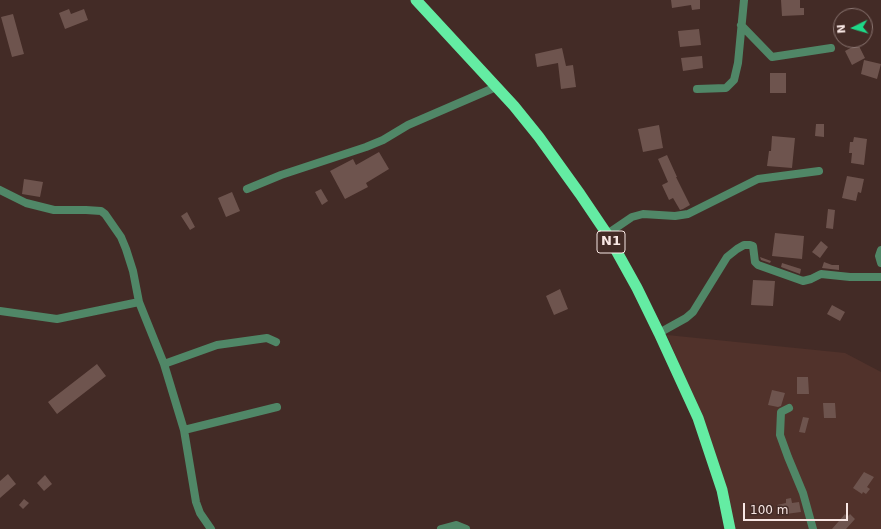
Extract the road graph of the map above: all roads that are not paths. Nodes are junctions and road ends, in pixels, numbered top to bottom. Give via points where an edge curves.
1 (416, 0) edge
2 (744, 0) edge
3 (741, 25) junction
4 (831, 48) dead end
5 (496, 87) junction
6 (697, 89) dead end
7 (819, 171) dead end
8 (247, 189) dead end
9 (0, 190) edge
10 (607, 234) junction
11 (881, 250) edge
12 (881, 263) edge
13 (881, 276) edge
14 (139, 302) junction
15 (0, 311) edge
16 (659, 333) junction
17 (276, 342) dead end
18 (164, 364) junction
19 (277, 407) dead end
20 (789, 408) dead end
21 (184, 430) junction
22 (211, 529) edge
23 (441, 529) edge
24 (466, 529) edge
25 (730, 529) edge
26 (813, 529) edge

1 - 5 highway, N1
2 - 3 street
3 - 4 street via 772,57
3 - 6 street via 738,63 730,86
5 - 8 street via 366,147
5 - 10 highway, N1 via 539,137
7 - 10 street via 758,179 688,214 643,214 632,217
9 - 14 street via 26,203 54,210 101,211 121,237 133,271
10 - 16 highway, N1
11 - 12 street
13 - 16 street via 850,277 821,274 803,281 758,265 755,262 753,246 744,245 727,257 693,312
14 - 15 street via 57,319
14 - 18 street
16 - 25 highway, N1 via 698,418 722,490
17 - 18 street via 267,338 217,345
18 - 21 street
19 - 21 street
20 - 26 street via 781,412 780,435 803,493
21 - 22 street via 196,502
23 - 24 street via 456,524

